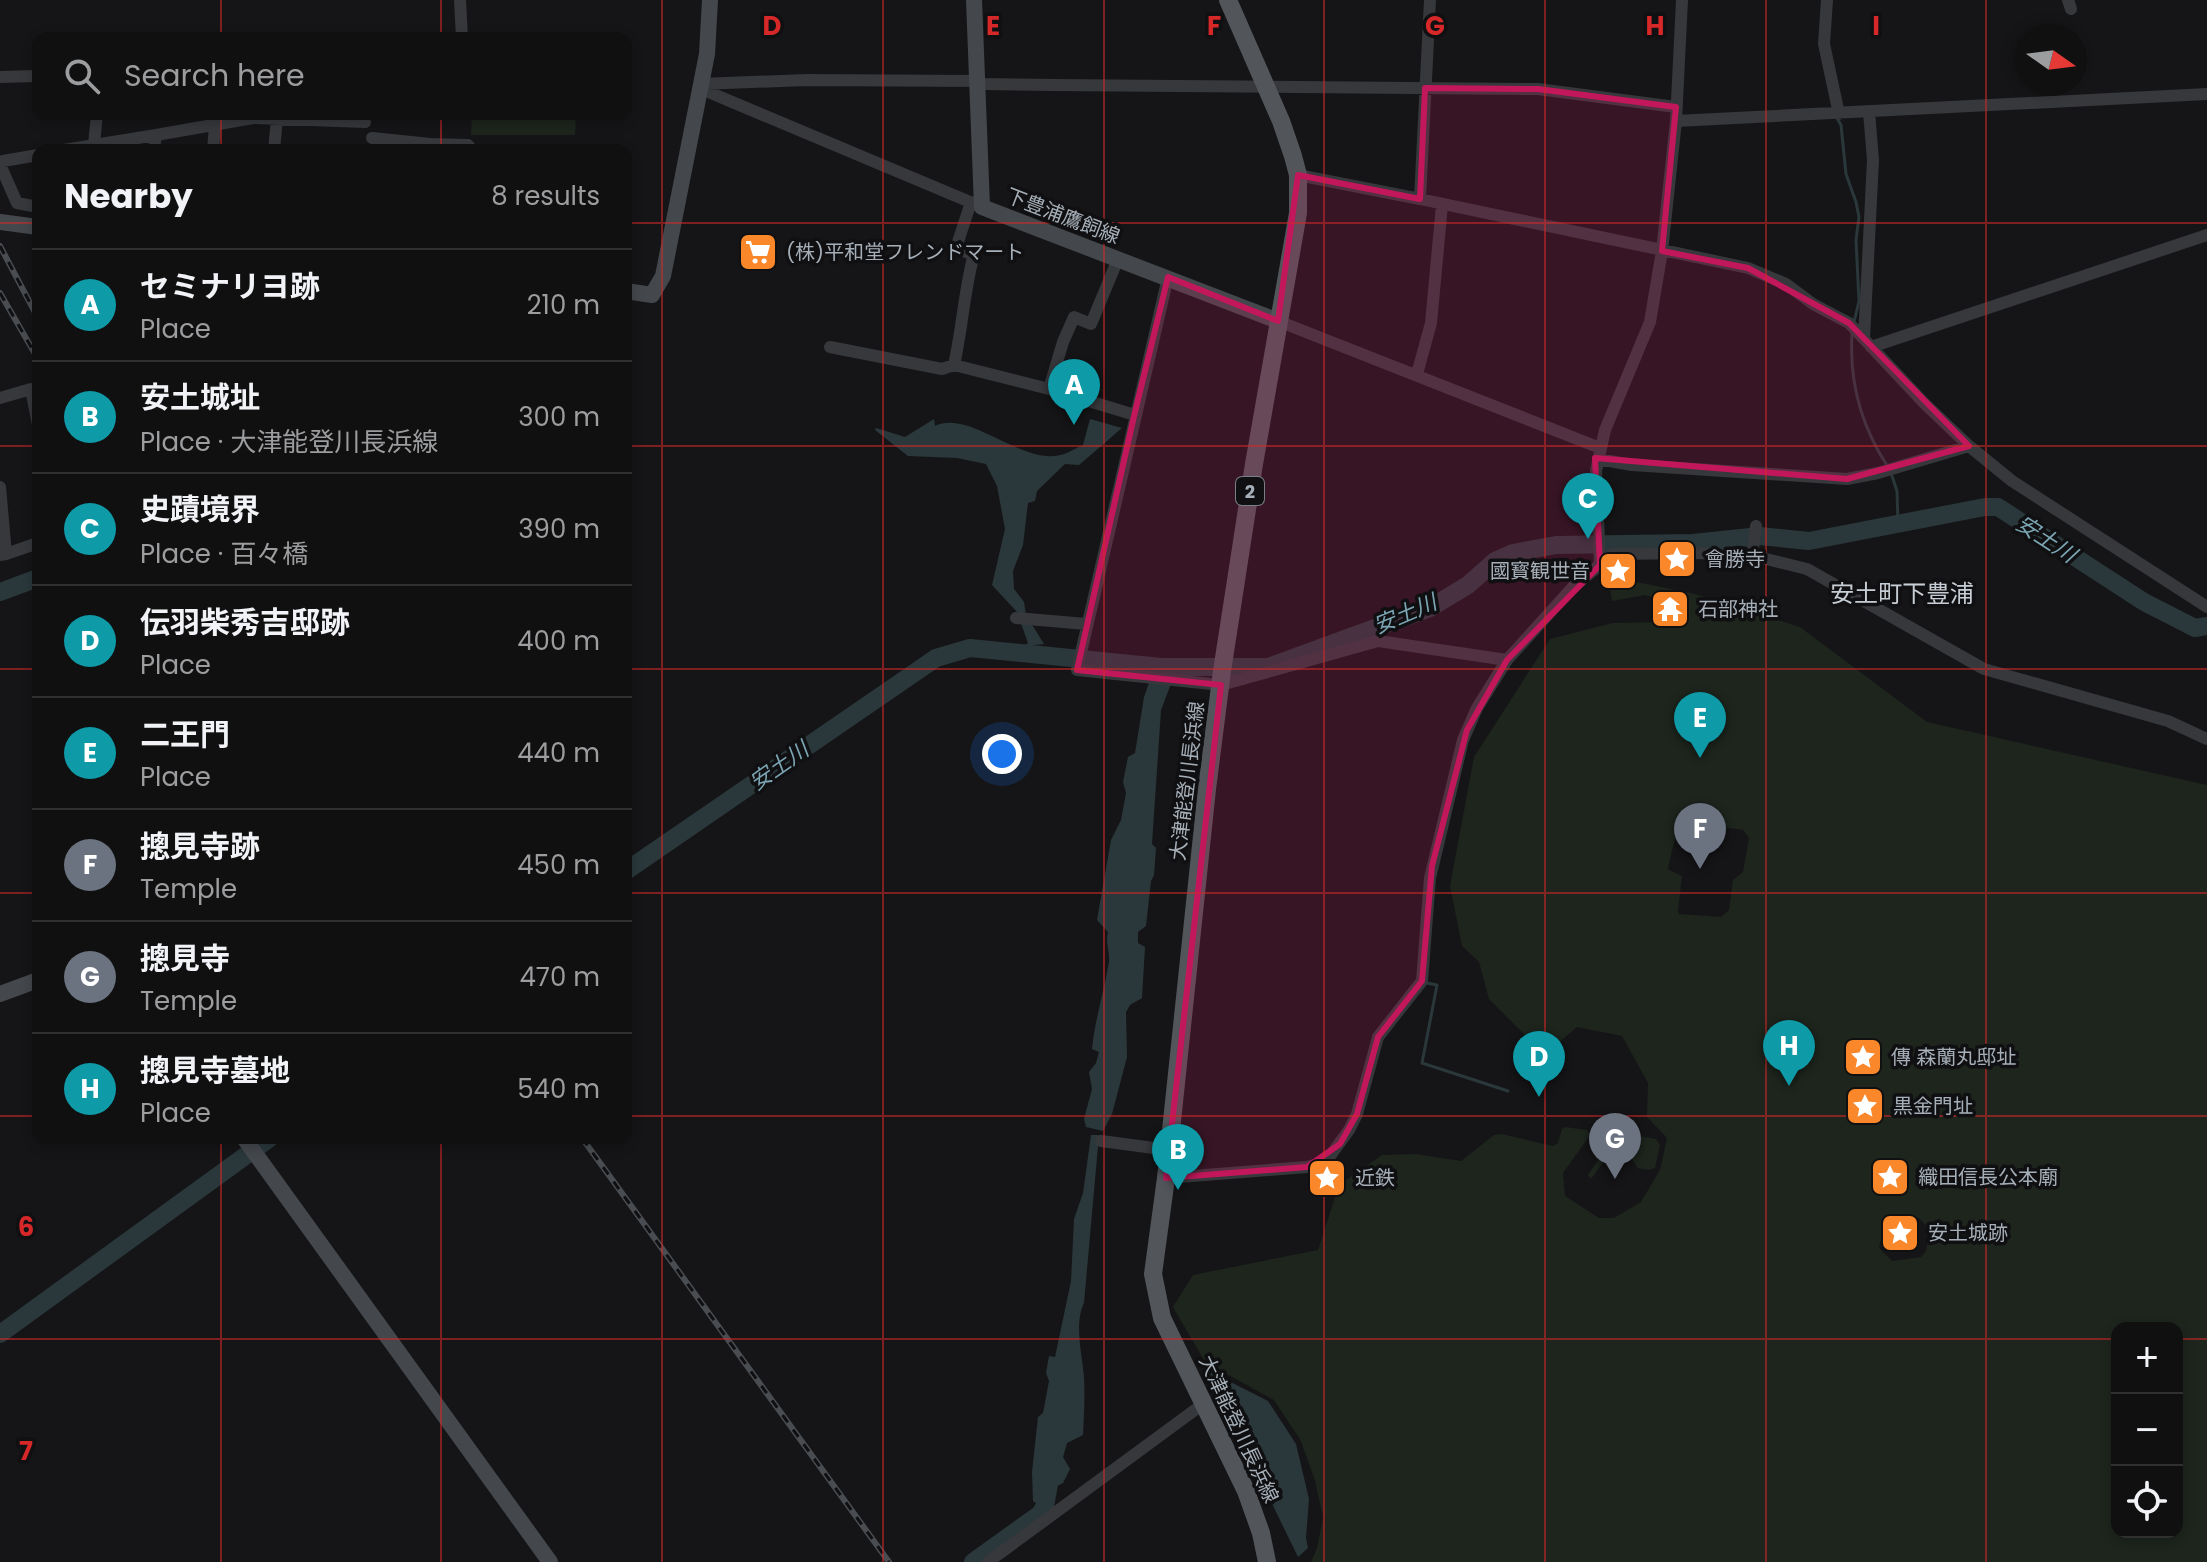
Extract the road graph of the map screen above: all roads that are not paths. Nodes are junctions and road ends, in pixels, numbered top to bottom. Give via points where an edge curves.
1 (460, 0) edge
2 (710, 0) edge
3 (974, 0) edge
4 (1228, 0) edge
5 (1430, 0) edge
6 (1682, 0) edge
7 (1827, 0) edge
8 (462, 32) edge
9 (32, 76) edge
10 (0, 77) edge
11 (978, 81) junction
12 (700, 84) junction
13 (1266, 87) junction
14 (1425, 88) junction
15 (2207, 94) edge
16 (1869, 112) junction
17 (1676, 114) junction
18 (1839, 114) junction
19 (96, 120) edge
20 (244, 120) edge
21 (277, 120) edge
22 (364, 120) edge
23 (215, 126) junction
24 (156, 135) junction
25 (94, 144) edge
26 (100, 144) edge
27 (155, 144) edge
28 (214, 144) edge
29 (275, 144) edge
30 (371, 144) edge
31 (32, 156) edge
32 (1298, 175) junction
33 (1420, 199) junction
34 (976, 204) junction
35 (1442, 205) junction
36 (32, 206) edge
37 (0, 222) edge
38 (32, 226) edge
39 (2207, 235) edge
40 (1662, 251) junction
41 (1118, 259) junction
42 (1168, 277) junction
43 (632, 292) edge
44 (1278, 321) junction
45 (1864, 340) junction
46 (830, 347) dead end
47 (954, 365) junction
48 (1417, 374) junction
49 (1049, 389) junction
50 (32, 394) edge
51 (0, 398) edge
52 (1135, 415) junction
53 (1969, 446) junction
54 (1599, 453) junction
55 (0, 487) edge
56 (1756, 526) dead end
57 (32, 545) edge
58 (1753, 551) junction
59 (3, 554) edge
60 (1599, 561) junction
61 (2207, 607) edge
62 (1023, 619) dead end
63 (1086, 624) junction
64 (1507, 660) junction
65 (1222, 672) junction
66 (2207, 739) edge
67 (32, 982) edge
68 (0, 994) edge
69 (1101, 1141) dead end
70 (248, 1144) edge
71 (1169, 1150) junction
72 (1166, 1178) junction
73 (1203, 1404) junction
74 (550, 1562) edge
75 (988, 1562) edge
76 (1267, 1562) edge

1 - 8 street
2 - 12 main road
3 - 11 main road, 下豊浦鷹飼線
4 - 13 main road, 大津能登川長浜線 / 2
5 - 14 street
6 - 17 street
7 - 18 street via 1824,44
9 - 10 street
11 - 12 street
11 - 13 street
11 - 34 main road, 下豊浦鷹飼線
12 - 34 street via 706,91
12 - 43 main road via 663,276 652,295
13 - 14 street
13 - 32 main road, 大津能登川長浜線 / 2
14 - 17 street via 1538,89
14 - 33 street
15 - 16 street
16 - 18 street
16 - 45 street via 1873,160
17 - 18 street
17 - 40 street
19 - 25 street
20 - 23 street
21 - 29 street
22 - 30 street
23 - 24 street
23 - 28 street
24 - 26 street
24 - 27 street
31 - 36 street via 3,161 1,167 17,203
32 - 33 street
32 - 44 main road, 大津能登川長浜線 / 2 via 1298,213
33 - 35 street
34 - 41 main road, 下豊浦鷹飼線
34 - 47 street via 956,248 973,258
35 - 40 street
35 - 48 street via 1431,323
37 - 38 main road
39 - 45 street
40 - 45 street via 1748,268 1786,284 1849,323
40 - 54 street via 1650,322
41 - 42 main road, 下豊浦鷹飼線
41 - 49 street via 1091,324 1074,317
42 - 44 main road, 下豊浦鷹飼線
42 - 52 street
44 - 48 street
44 - 65 main road, 大津能登川長浜線 / 2
45 - 53 street
46 - 47 street via 942,369
47 - 49 street
48 - 54 street
49 - 52 street
50 - 51 street via 31,389
52 - 63 street
53 - 54 street via 1847,479 1632,465
53 - 61 street via 2012,481
54 - 60 street
55 - 59 street
56 - 58 street
57 - 59 street
58 - 60 street via 1637,552
58 - 66 street via 1807,569 1984,669 2168,721
60 - 64 street
62 - 63 street
63 - 65 street via 1077,670 1181,681
64 - 65 street via 1378,641
64 - 72 street via 1463,740 1430,878 1422,981 1378,1037 1357,1114 1345,1137 1330,1156 1307,1167
65 - 71 main road, 大津能登川長浜線 / 2
67 - 68 main road
69 - 71 street
70 - 74 main road
71 - 72 main road, 大津能登川長浜線 / 2
72 - 73 main road, 大津能登川長浜線 / 2 via 1154,1288 1162,1318
73 - 75 street
73 - 76 main road, 大津能登川長浜線 / 2 via 1253,1511

